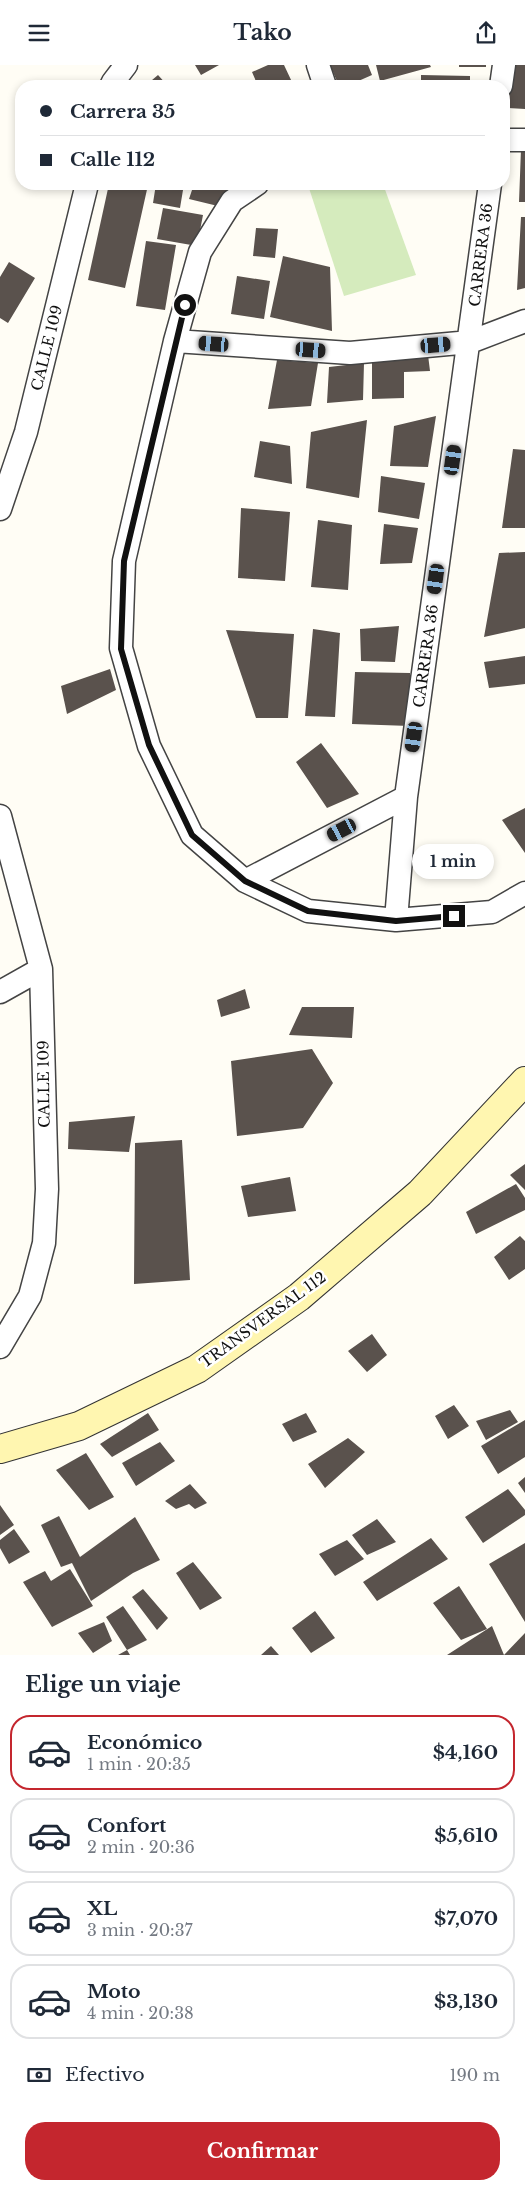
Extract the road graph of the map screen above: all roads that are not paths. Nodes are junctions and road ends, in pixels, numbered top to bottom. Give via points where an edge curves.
1 (126, 65) edge
2 (318, 65) edge
3 (504, 65) edge
4 (114, 80) edge
5 (323, 80) edge
6 (503, 80) edge
7 (510, 140) edge
8 (525, 140) edge
9 (86, 190) edge
10 (248, 190) edge
11 (489, 190) edge
12 (525, 321) edge
13 (175, 341) junction
14 (470, 342) junction
15 (0, 509) edge
16 (406, 797) junction
17 (0, 816) edge
18 (245, 881) junction
19 (525, 893) edge
20 (396, 921) junction
21 (41, 969) junction
22 (0, 992) edge
23 (525, 1081) edge
24 (0, 1347) edge
25 (0, 1449) edge

1 - 4 street
2 - 5 street
3 - 6 street
7 - 8 street
9 - 15 street, CALLE 109 via 26,432
10 - 13 street via 232,201 200,252
11 - 14 street, CARRERA 36
12 - 14 street
13 - 14 street via 350,353
13 - 18 street via 124,561 121,649 149,745 192,835
14 - 16 street, CARRERA 36
16 - 18 street
16 - 20 street, CARRERA 36
17 - 21 street, CALLE 109
18 - 20 street via 308,911
19 - 20 street via 492,912
21 - 22 street
21 - 24 street, CALLE 109 via 47,1189 44,1243 30,1296
23 - 25 main road, TRANSVERSAL 112 via 420,1193 299,1297 220,1353 197,1369 79,1426

